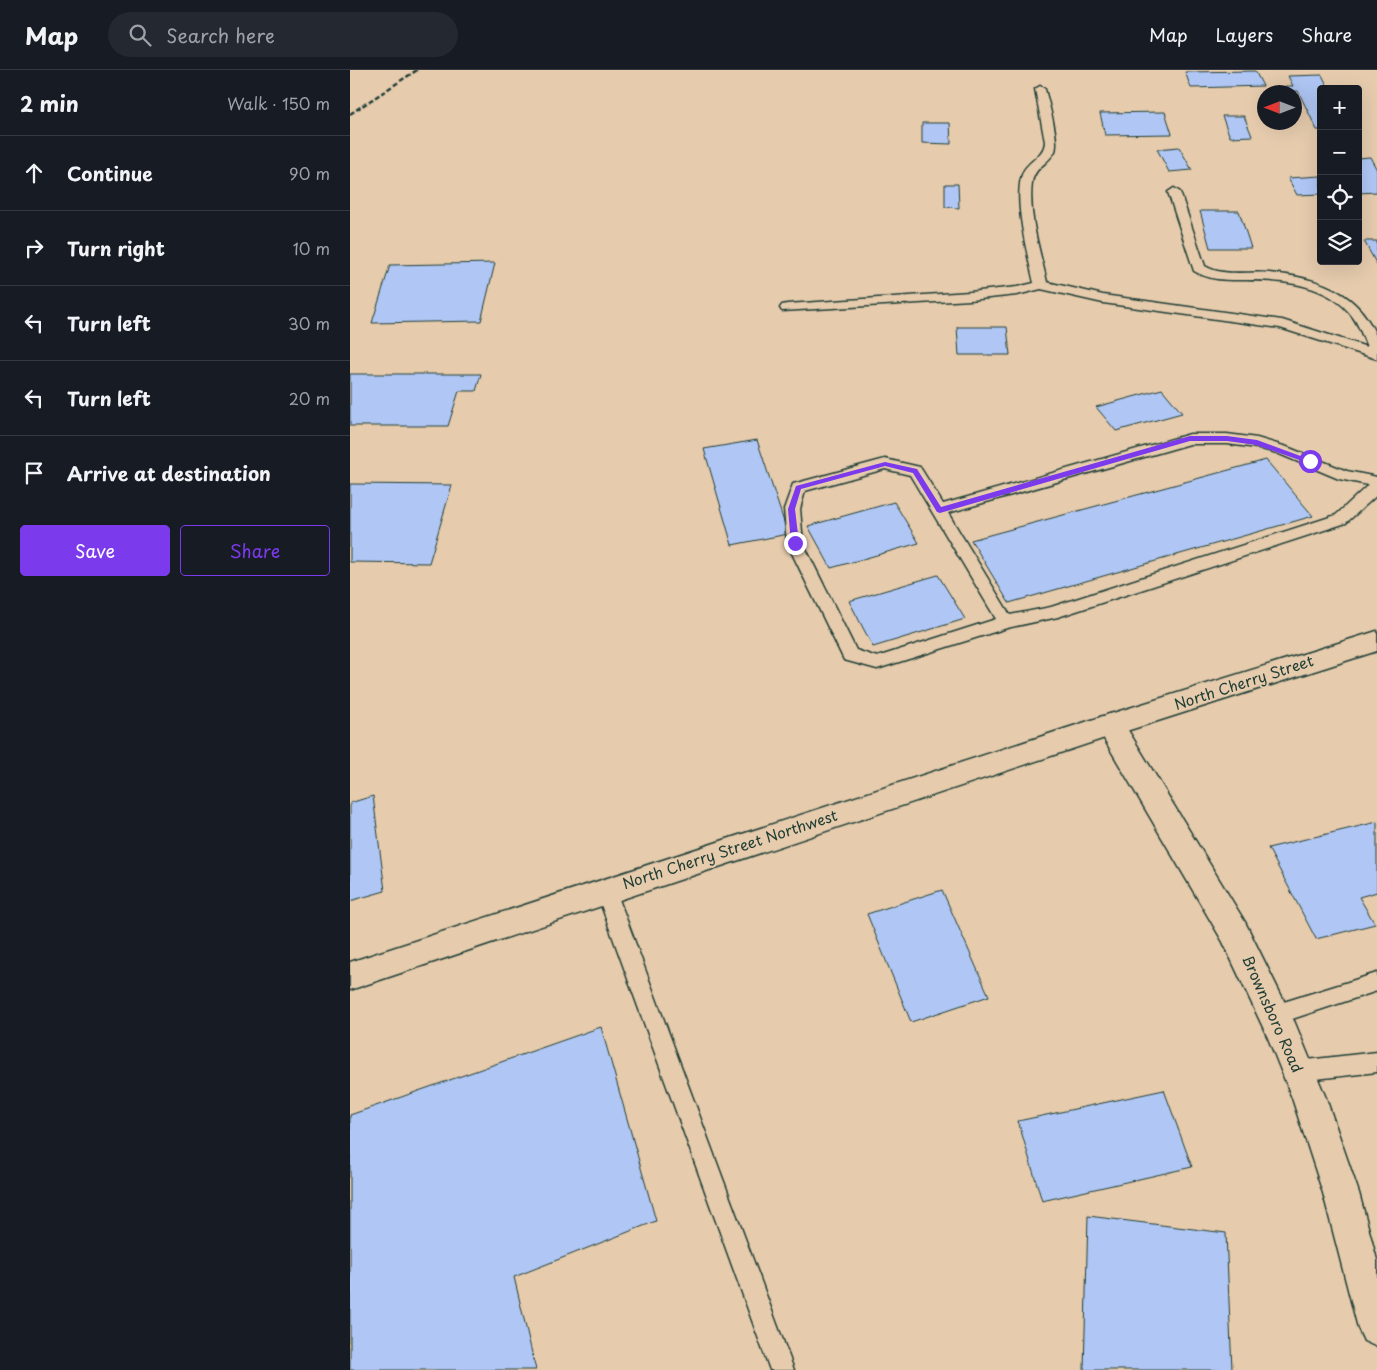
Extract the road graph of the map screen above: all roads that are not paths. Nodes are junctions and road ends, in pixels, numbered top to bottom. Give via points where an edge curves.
1 (1040, 89) dead end
2 (1174, 192) dead end
3 (1041, 285) junction
4 (787, 308) dead end
5 (1377, 354) edge
6 (1377, 482) edge
7 (1377, 486) edge
8 (940, 510) junction
9 (1006, 622) junction
10 (1377, 641) edge
11 (1110, 725) junction
12 (606, 891) junction
13 (350, 976) edge
14 (1377, 982) edge
15 (1274, 1015) junction
16 (1377, 1062) edge
17 (1298, 1071) junction
18 (1369, 1270) edge
19 (1377, 1328) edge
20 (782, 1370) edge

1 - 3 lane via 1050,151 1029,173 1026,189 1032,246
2 - 5 lane via 1199,268 1216,276 1280,278 1313,284 1334,293 1352,308
3 - 4 lane via 970,296
3 - 5 lane via 1104,299 1282,324
6 - 8 lane via 1344,475 1257,443 1190,439
7 - 9 lane via 1341,519 1052,613
8 - 9 lane
8 - 9 lane via 915,471 885,464 798,488 792,509 795,543 850,655 877,663
10 - 11 main road, North Cherry Street
11 - 12 main road, North Cherry Street Northwest
11 - 15 main road, Brownsboro Road via 1234,932
12 - 13 main road, North Cherry Street Northwest
12 - 20 lane
14 - 15 lane
15 - 17 main road, Brownsboro Road
16 - 17 lane
17 - 18 main road, Brownsboro Road
18 - 19 main road, Brownsboro Road

